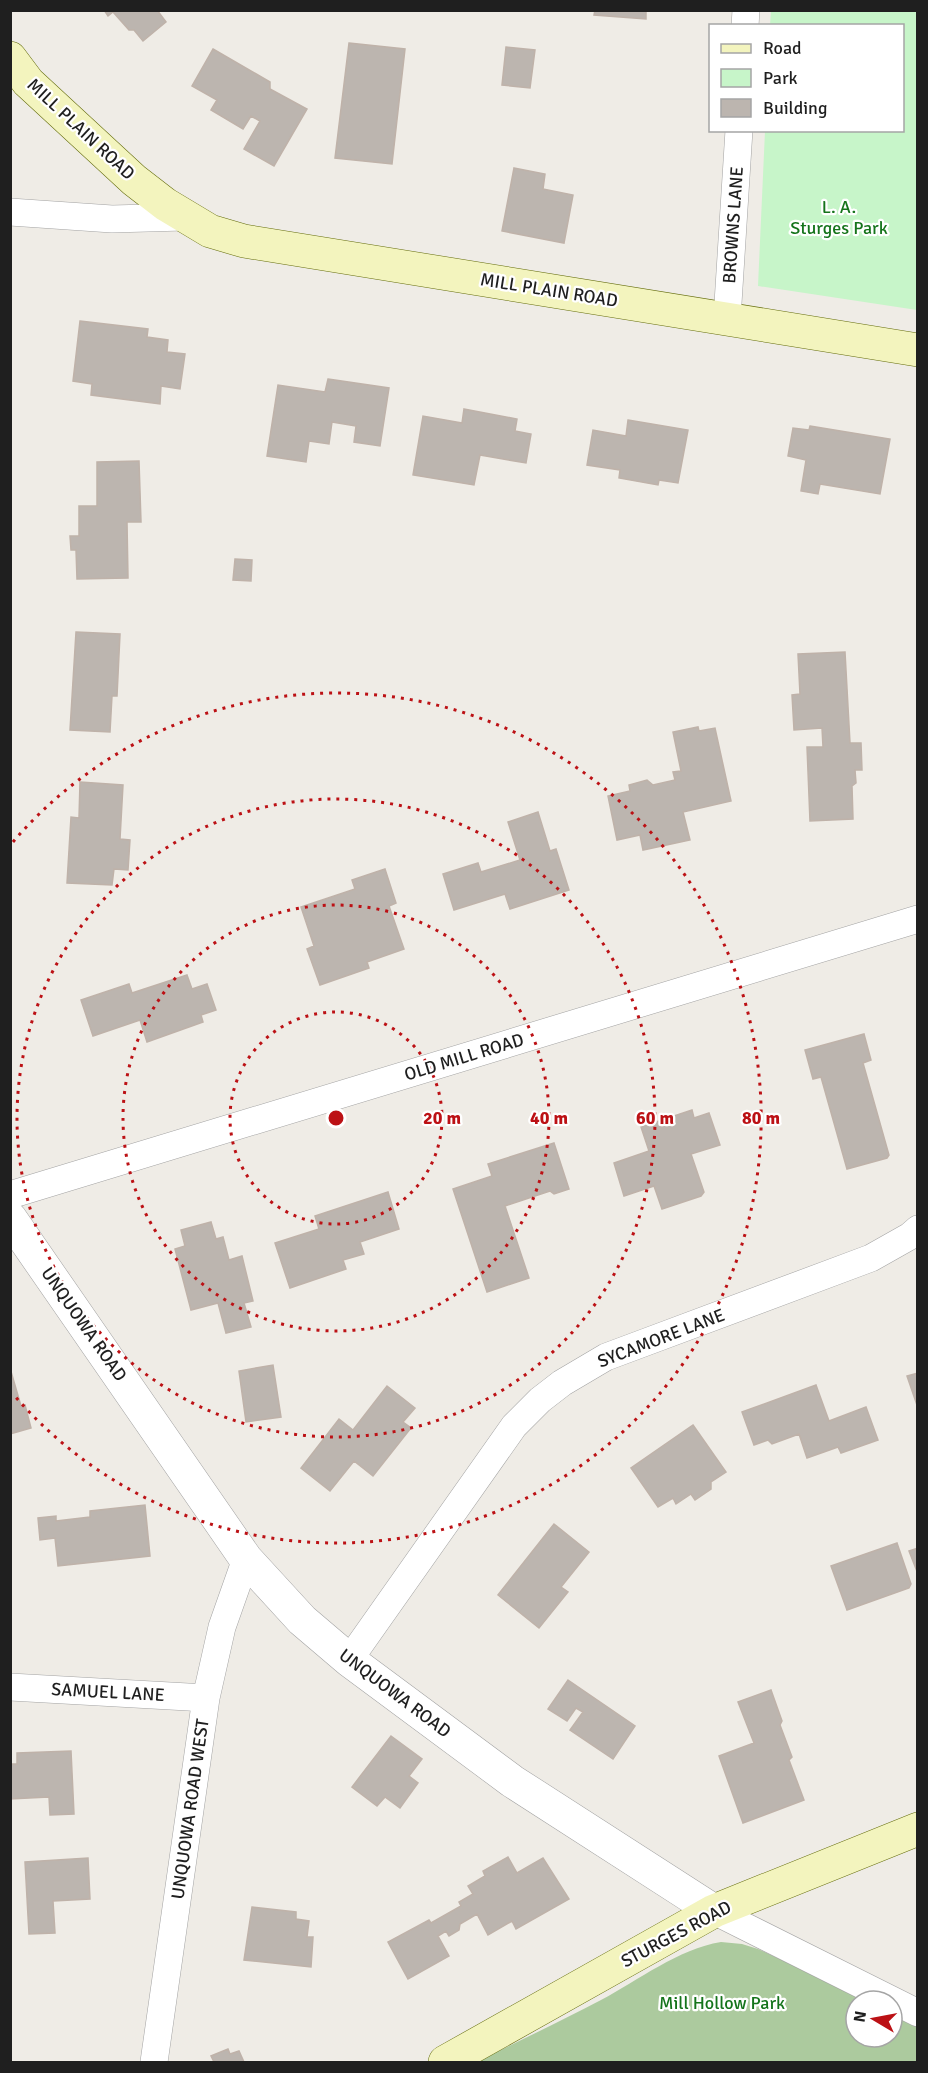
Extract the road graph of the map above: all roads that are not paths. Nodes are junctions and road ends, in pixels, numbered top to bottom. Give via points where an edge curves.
1 (10, 58) edge
2 (739, 132) edge
3 (10, 212) edge
4 (184, 217) junction
5 (727, 319) junction
6 (918, 350) edge
7 (918, 919) edge
8 (10, 1195) edge
9 (10, 1218) edge
10 (918, 1229) edge
11 (246, 1559) junction
12 (349, 1660) junction
13 (10, 1687) edge
14 (206, 1698) junction
15 (918, 1829) edge
16 (714, 1911) junction
17 (918, 2013) edge
18 (154, 2062) edge
19 (445, 2062) edge

1 - 4 main road, MILL PLAIN ROAD via 28,82 126,172
2 - 5 street, BROWNS LANE
3 - 4 street, MILL PLAIN ROAD via 112,219
4 - 5 main road, MILL PLAIN ROAD via 210,231 244,240
5 - 6 main road, MILL PLAIN ROAD
7 - 8 street, OLD MILL ROAD
9 - 11 street, UNQUOWA ROAD
10 - 12 street, SYCAMORE LANE via 870,1258 606,1357 562,1383 514,1426
11 - 12 street, UNQUOWA ROAD via 302,1620
11 - 14 street, UNQUOWA ROAD WEST via 222,1627
12 - 16 street, UNQUOWA ROAD via 512,1780
13 - 14 street, SAMUEL LANE
14 - 18 street, UNQUOWA ROAD WEST
15 - 16 main road, STURGES ROAD
16 - 17 street, UNQUOWA ROAD
16 - 19 main road, STURGES ROAD

